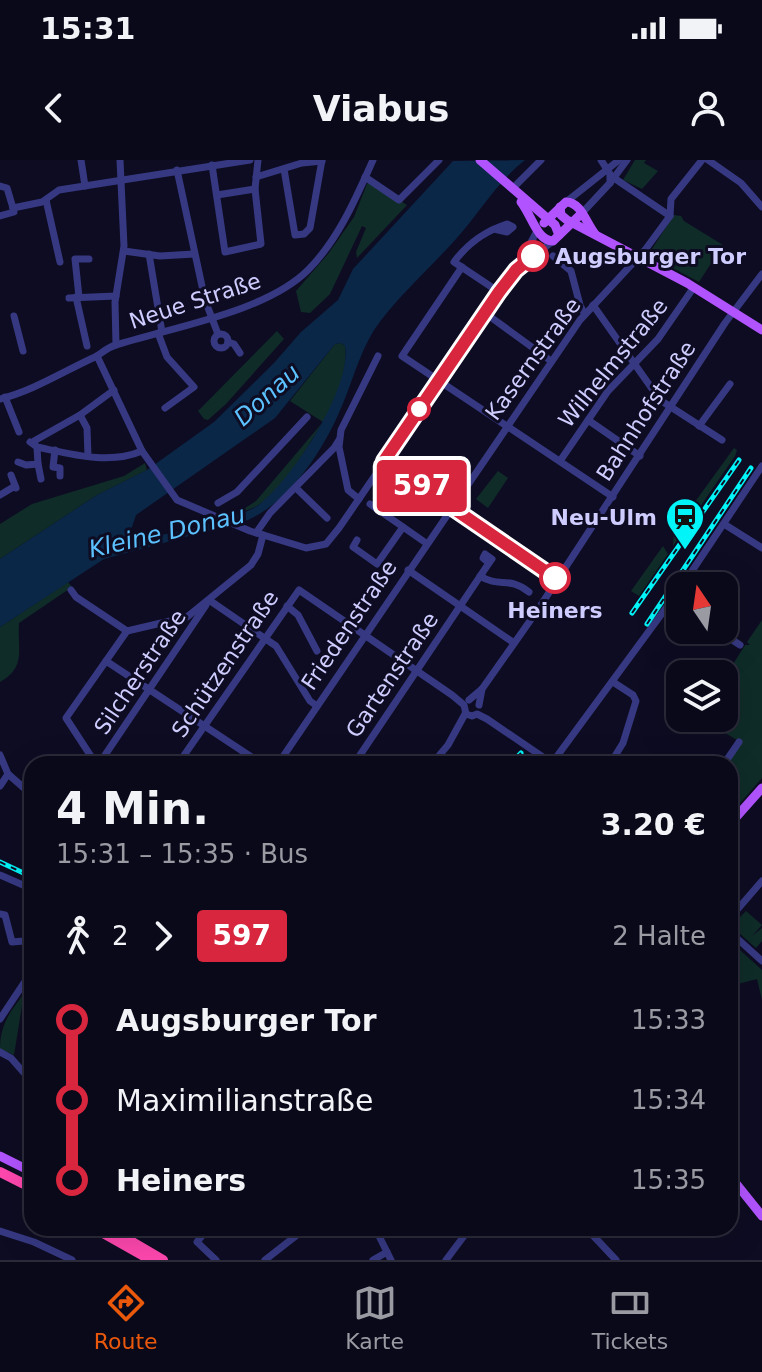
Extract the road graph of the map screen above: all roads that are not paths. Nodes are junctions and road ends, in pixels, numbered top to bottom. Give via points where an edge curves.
1 (81, 160) edge
2 (120, 160) edge
3 (250, 160) edge
4 (258, 160) edge
5 (371, 160) edge
6 (439, 160) edge
7 (541, 160) edge
8 (601, 160) edge
9 (619, 160) edge
10 (627, 160) edge
11 (705, 160) edge
12 (322, 161) edge
13 (212, 165) junction
14 (486, 166) edge
15 (284, 169) junction
16 (177, 170) junction
17 (607, 170) junction
18 (256, 177) junction
19 (364, 177) junction
20 (121, 180) junction
21 (612, 181) junction
22 (3, 186) edge
23 (85, 186) junction
24 (510, 188) junction
25 (255, 189) junction
26 (217, 195) junction
27 (46, 200) junction
28 (563, 204) junction
29 (762, 207) edge
30 (13, 208) junction
31 (582, 213) junction
32 (0, 216) edge
33 (670, 216) junction
34 (547, 219) junction
35 (572, 223) junction
36 (494, 229) dead end
37 (537, 231) junction
38 (597, 236) junction
39 (556, 238) junction
40 (124, 251) junction
41 (149, 254) junction
42 (194, 254) junction
43 (553, 256) dead end
44 (81, 257) dead end
45 (639, 258) junction
46 (60, 262) dead end
47 (458, 264) junction
48 (516, 270) junction
49 (762, 274) edge
50 (694, 287) junction
51 (499, 292) junction
52 (116, 296) junction
53 (75, 297) junction
54 (593, 305) junction
55 (734, 310) junction
56 (485, 313) junction
57 (584, 313) junction
58 (14, 316) dead end
59 (210, 317) junction
60 (762, 330) edge
61 (160, 333) junction
62 (116, 345) junction
63 (87, 346) dead end
64 (23, 351) dead end
65 (240, 353) dead end
66 (97, 356) junction
67 (378, 356) dead end
68 (551, 361) junction
69 (636, 365) junction
70 (439, 380) junction
71 (730, 384) dead end
72 (114, 390) junction
73 (3, 398) edge
74 (165, 408) dead end
75 (670, 408) junction
76 (80, 415) junction
77 (307, 417) dead end
78 (588, 420) junction
79 (507, 426) junction
80 (699, 426) junction
81 (19, 432) dead end
82 (339, 440) junction
83 (722, 440) dead end
84 (34, 445) junction
85 (55, 450) junction
86 (142, 451) junction
87 (88, 456) junction
88 (640, 456) junction
89 (384, 461) junction
90 (560, 461) junction
91 (18, 462) dead end
92 (38, 464) junction
93 (762, 466) edge
94 (11, 475) dead end
95 (60, 476) dead end
96 (41, 479) dead end
97 (296, 488) junction
98 (0, 495) edge
99 (613, 497) junction
100 (359, 499) junction
101 (218, 503) dead end
102 (370, 504) dead end
103 (452, 506) junction
104 (333, 523) junction
105 (724, 524) junction
106 (403, 527) junction
107 (260, 534) junction
108 (357, 540) dead end
109 (426, 543) junction
110 (762, 548) edge
111 (489, 563) dead end
112 (408, 570) junction
113 (692, 572) edge
114 (480, 576) junction
115 (558, 580) junction
116 (71, 590) dead end
117 (209, 600) junction
118 (543, 601) junction
119 (461, 605) junction
120 (287, 606) junction
121 (666, 608) edge
122 (181, 619) junction
123 (194, 624) junction
124 (127, 631) junction
125 (364, 635) junction
126 (264, 638) junction
127 (514, 643) junction
128 (317, 651) dead end
129 (106, 661) junction
130 (417, 671) junction
131 (613, 682) junction
132 (482, 689) junction
133 (150, 690) junction
134 (313, 704) junction
135 (466, 709) junction
136 (478, 710) junction
137 (204, 726) junction
138 (739, 742) dead end
139 (0, 755) edge
140 (91, 756) edge
141 (103, 756) edge
142 (183, 756) edge
143 (250, 756) edge
144 (283, 756) edge
145 (359, 756) edge
146 (439, 756) edge
147 (541, 756) edge
148 (559, 756) edge
149 (615, 756) edge
150 (729, 756) edge
151 (8, 774) junction
152 (0, 786) edge
153 (24, 788) edge
154 (762, 788) edge
155 (738, 815) edge
156 (0, 875) edge
157 (762, 881) edge
158 (24, 886) edge
159 (762, 890) edge
160 (753, 892) junction
161 (738, 909) edge
162 (0, 914) edge
163 (738, 939) edge
164 (24, 941) edge
165 (762, 961) edge
166 (24, 983) edge
167 (1, 1017) edge
168 (0, 1052) edge
169 (24, 1073) edge
170 (0, 1156) edge
171 (0, 1162) edge
172 (24, 1168) edge
173 (0, 1172) edge
174 (24, 1174) edge
175 (0, 1178) edge
176 (19, 1185) junction
177 (24, 1186) edge
178 (738, 1186) edge
179 (24, 1189) edge
180 (762, 1216) edge
181 (0, 1231) edge
182 (108, 1236) edge
183 (122, 1236) edge
184 (202, 1236) edge
185 (296, 1236) edge
186 (379, 1236) edge
187 (464, 1236) edge
188 (594, 1236) edge
189 (389, 1256) edge
190 (72, 1260) edge
191 (151, 1260) edge
192 (163, 1260) edge
193 (216, 1260) edge
194 (265, 1260) edge
195 (373, 1260) edge
196 (446, 1260) edge
197 (616, 1260) edge

1 - 23 street
2 - 20 street
3 - 13 street
4 - 18 street
5 - 19 street, Neue Straße
6 - 19 street via 403,199
7 - 24 street
8 - 17 street
9 - 17 street
10 - 21 street
11 - 29 street via 741,183
11 - 33 street via 672,198
12 - 15 street
12 - 15 street via 310,228 304,234 295,235
13 - 16 street
13 - 26 street
14 - 24 main road
15 - 18 street
16 - 20 street
16 - 42 street
17 - 21 street
17 - 28 street
18 - 25 street
19 - 59 street, Neue Straße via 339,228 308,271 267,298
20 - 23 street
20 - 40 street
21 - 31 street
21 - 33 street
22 - 30 street
23 - 27 street via 53,193
24 - 34 main road
24 - 37 main road
25 - 26 street
25 - 26 street via 261,244 225,252
27 - 30 street
27 - 46 street
28 - 31 main road via 576,204
28 - 34 main road
28 - 35 main road via 561,215
30 - 32 street
31 - 35 main road
31 - 38 main road
33 - 45 street, Kasernstraße
34 - 37 main road
34 - 39 main road via 557,227
35 - 38 main road
35 - 39 main road
36 - 47 street via 469,245
37 - 39 main road via 545,241
37 - 48 street
38 - 45 main road
39 - 48 street
40 - 41 street
40 - 52 street
41 - 42 street
41 - 61 street
42 - 59 street
43 - 57 street via 571,271
44 - 53 street
45 - 50 main road
45 - 54 street, Kasernstraße
47 - 51 street
47 - 70 street via 402,356
48 - 51 street
49 - 55 street, Bahnhofstraße
50 - 55 main road
50 - 69 street, Wilhelmstraße
51 - 56 street
52 - 53 street
52 - 62 street
53 - 63 street
54 - 57 street, Kasernstraße
54 - 69 street
55 - 60 main road
55 - 75 street, Bahnhofstraße
56 - 68 street
56 - 70 street
57 - 68 street, Kasernstraße
58 - 64 street
59 - 61 street, Neue Straße
59 - 65 street via 218,334 215,346 225,348 228,342
61 - 62 street, Neue Straße
61 - 74 street via 167,357 194,387
62 - 66 street, Neue Straße
66 - 72 street
66 - 73 street, Neue Straße
67 - 82 street
68 - 79 street, Kasernstraße
69 - 75 street
69 - 78 street, Wilhelmstraße
70 - 79 street
70 - 89 street
71 - 80 street
72 - 76 street
72 - 86 street
73 - 81 street
75 - 80 street
75 - 88 street, Bahnhofstraße
76 - 84 street
76 - 87 street via 87,428
77 - 101 street via 237,492
78 - 88 street
78 - 90 street, Wilhelmstraße
79 - 90 street
79 - 103 street, Kasernstraße
80 - 83 street
82 - 97 street
82 - 100 street via 348,490
84 - 85 street
84 - 92 street
85 - 87 street
85 - 95 street via 53,467 60,468
86 - 87 street
86 - 107 street via 182,503
88 - 99 street, Bahnhofstraße
89 - 100 street
89 - 103 street
90 - 99 street
91 - 92 street
92 - 96 street
93 - 105 street
94 - 98 street via 16,488
97 - 104 street
97 - 107 street via 270,513
99 - 115 street, Bahnhofstraße
100 - 104 street
102 - 106 street
103 - 109 street, Friedenstraße
103 - 115 street
104 - 107 street via 326,544 314,548
105 - 110 street
105 - 113 street
106 - 108 street via 377,564 353,547
106 - 109 street
107 - 117 street via 251,565
109 - 112 street, Friedenstraße
111 - 114 street, Gartenstraße
112 - 119 street
112 - 125 street, Friedenstraße
114 - 118 street via 490,583 516,582
114 - 119 street, Gartenstraße
115 - 118 street, Bahnhofstraße
116 - 124 street
117 - 122 street
117 - 123 street, Silcherstraße
117 - 126 street
118 - 127 street, Bahnhofstraße
119 - 127 street
119 - 130 street, Gartenstraße
120 - 125 street, Schützenstraße via 296,592 303,592
120 - 126 street, Schützenstraße
120 - 128 street via 298,615
121 - 131 street
122 - 123 street
122 - 124 street
123 - 133 street, Silcherstraße
124 - 129 street
125 - 130 street
125 - 134 street, Friedenstraße
126 - 134 street via 285,657
126 - 137 street, Schützenstraße
127 - 132 street, Bahnhofstraße
129 - 133 street
129 - 140 street via 67,717
130 - 135 street
130 - 145 street, Gartenstraße
131 - 148 street
131 - 149 street via 636,701
132 - 135 street, Bahnhofstraße
132 - 136 street, Bahnhofstraße
133 - 137 street
133 - 141 street, Silcherstraße
134 - 144 street, Friedenstraße
135 - 136 street
135 - 136 street via 474,701
135 - 146 street, Bahnhofstraße
136 - 147 street
137 - 142 street, Schützenstraße
137 - 143 street
138 - 150 street
139 - 151 street
151 - 152 street
151 - 153 street
154 - 155 main road
156 - 158 street
157 - 160 street
159 - 160 street
160 - 161 street
162 - 164 street via 5,915 12,942
163 - 165 street
166 - 167 street
168 - 169 street
170 - 172 main road
171 - 174 main road
173 - 176 highway
175 - 176 highway
176 - 177 highway
176 - 179 highway
178 - 180 main road
181 - 190 street
182 - 191 highway
183 - 192 highway
184 - 193 street via 197,1242
185 - 194 street
186 - 189 street
187 - 196 street
188 - 197 street
189 - 195 street

